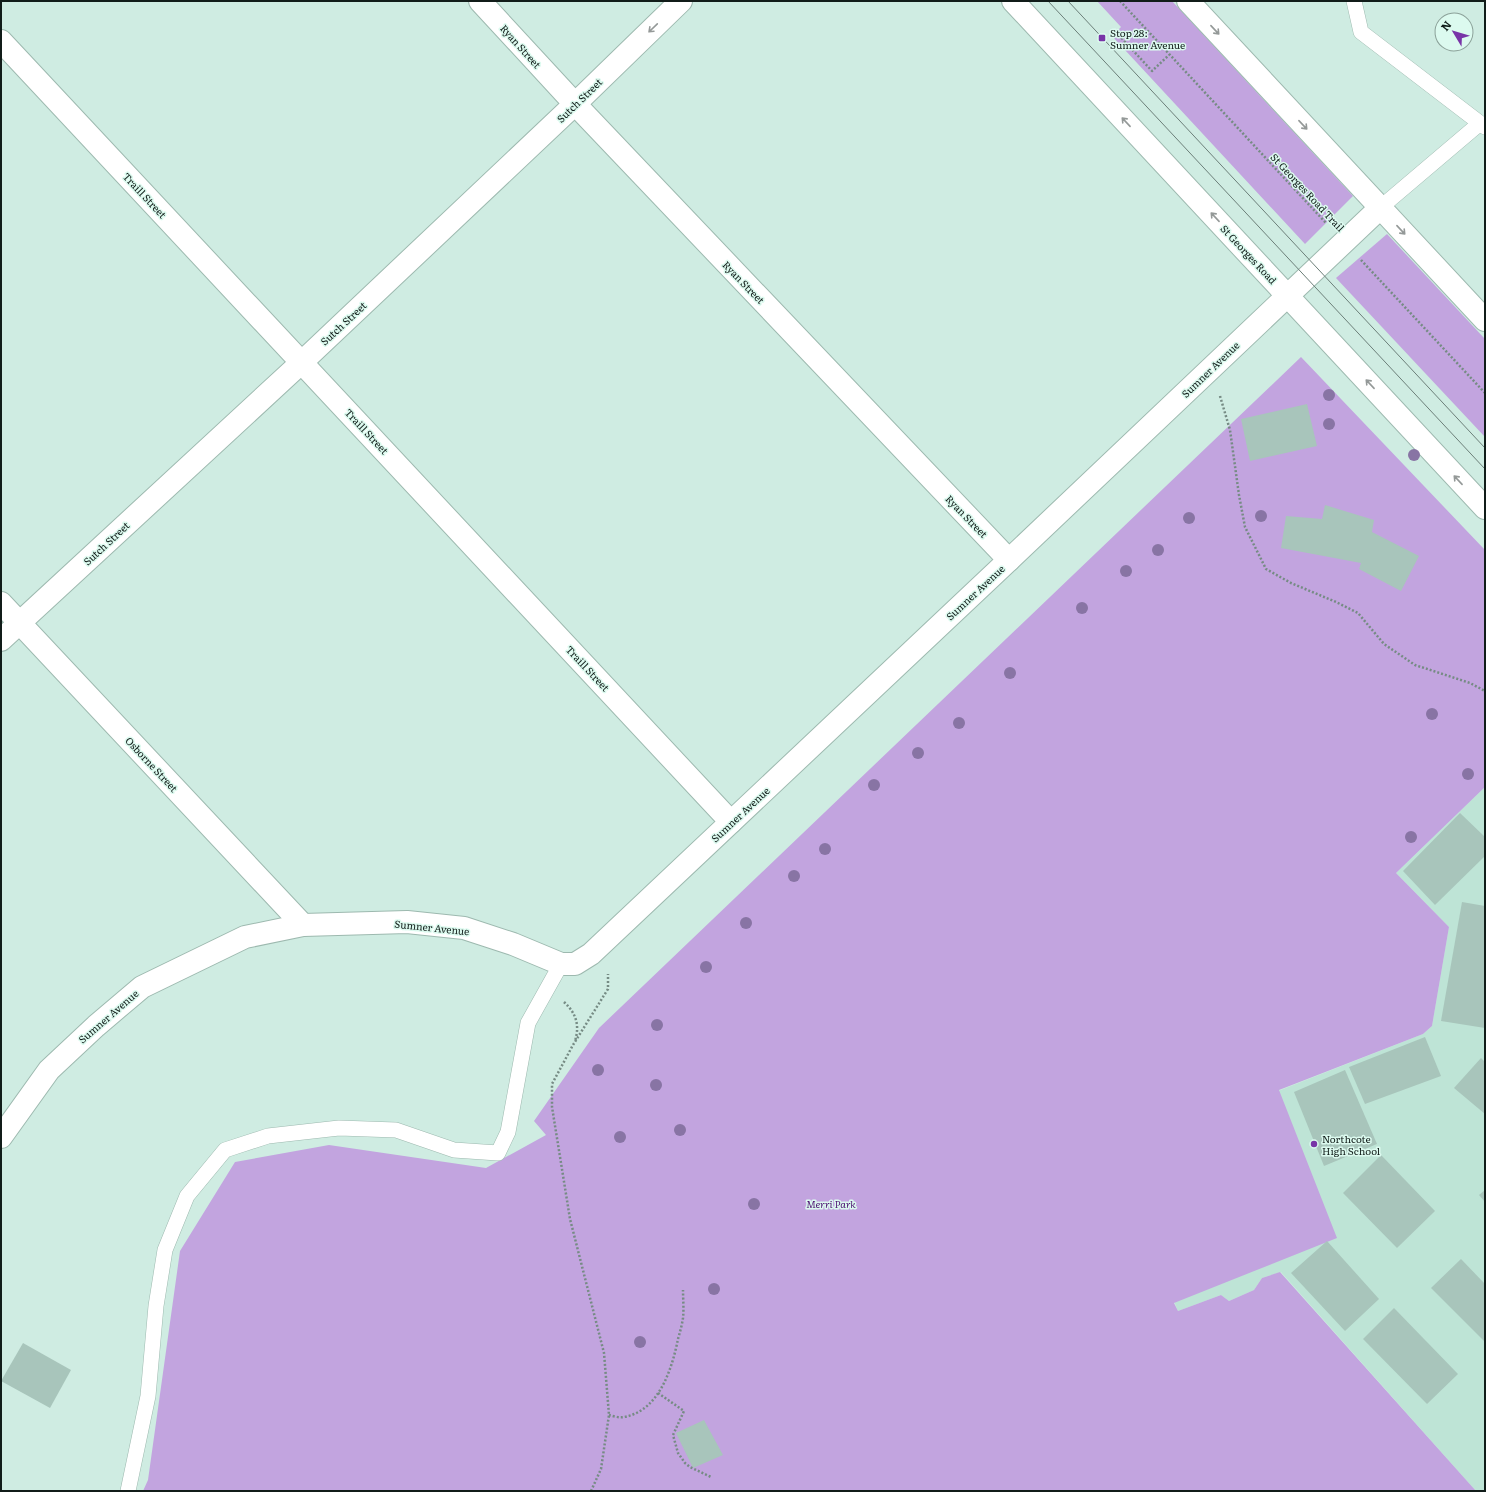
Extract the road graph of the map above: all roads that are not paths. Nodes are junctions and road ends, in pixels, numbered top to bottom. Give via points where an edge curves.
1 (480, 1) edge
2 (681, 1) edge
3 (1013, 1) edge
4 (1188, 1) edge
5 (1354, 1) edge
6 (1, 41) edge
7 (575, 104) junction
8 (1482, 126) edge
9 (1380, 208) junction
10 (1287, 295) junction
11 (1485, 320) edge
12 (302, 362) junction
13 (1485, 508) edge
14 (1009, 560) junction
15 (1, 603) edge
16 (19, 622) junction
17 (1, 640) edge
18 (731, 822) junction
19 (302, 925) junction
20 (561, 964) junction
21 (1, 1137) edge
22 (128, 1491) edge

1 - 7 main road, Ryan Street
2 -> 7 main road, Sutch Street
10 -> 3 main road, St Georges Road
4 -> 9 main road
5 - 8 lane via 1361,32
6 - 12 main road, Traill Street
7 - 12 main road, Sutch Street
7 - 14 main road, Ryan Street
8 - 9 lane
9 - 10 main road, Sumner Avenue
9 -> 11 main road
13 -> 10 main road, St Georges Road
10 - 14 main road, Sumner Avenue
12 - 16 main road, Sutch Street
12 - 18 main road, Traill Street
14 - 18 main road, Sumner Avenue
15 - 16 main road, Osborne Street
16 - 17 main road, Sutch Street
16 - 19 main road, Osborne Street
18 - 20 main road, Sumner Avenue via 591,954 575,964
19 - 20 main road, Sumner Avenue via 407,922 464,928 513,944
19 - 21 main road, Sumner Avenue via 245,937 142,987 49,1070
20 - 22 lane via 528,1023 508,1132 498,1153 454,1150 396,1130 339,1128 268,1136 225,1150 187,1196 165,1250 156,1306 148,1396

